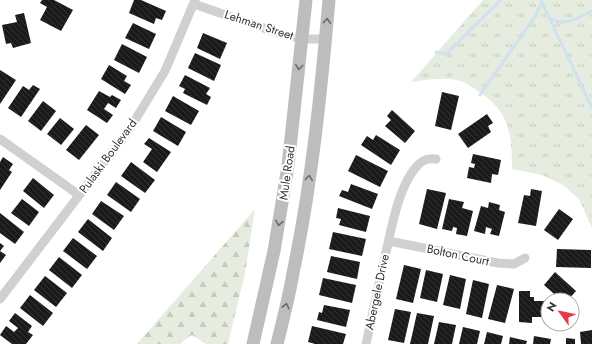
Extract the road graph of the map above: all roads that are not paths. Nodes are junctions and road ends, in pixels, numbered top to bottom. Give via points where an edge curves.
1 (306, 0) edge
2 (329, 0) edge
3 (195, 2) edge
4 (302, 39) junction
5 (326, 39) junction
6 (0, 139) edge
7 (436, 159) dead end
8 (80, 195) junction
9 (389, 241) junction
10 (525, 258) dead end
11 (0, 299) edge
12 (253, 344) edge
13 (277, 344) edge
14 (366, 344) edge

1 - 4 main road, Mule Road
5 -> 2 main road, Mule Road
3 - 4 street, Lehman Street via 278,33
3 - 8 street, Pulaski Boulevard via 165,71 129,130
4 - 5 street, Lehman Street
4 -> 12 main road, Mule Road via 282,207
13 -> 5 main road, Mule Road via 300,239
6 - 8 street
7 - 9 street, Abergele Drive via 425,160 408,180 399,200
8 - 11 street, Pulaski Boulevard
9 - 10 street, Bolton Court via 498,263 514,264
9 - 14 street, Abergele Drive

